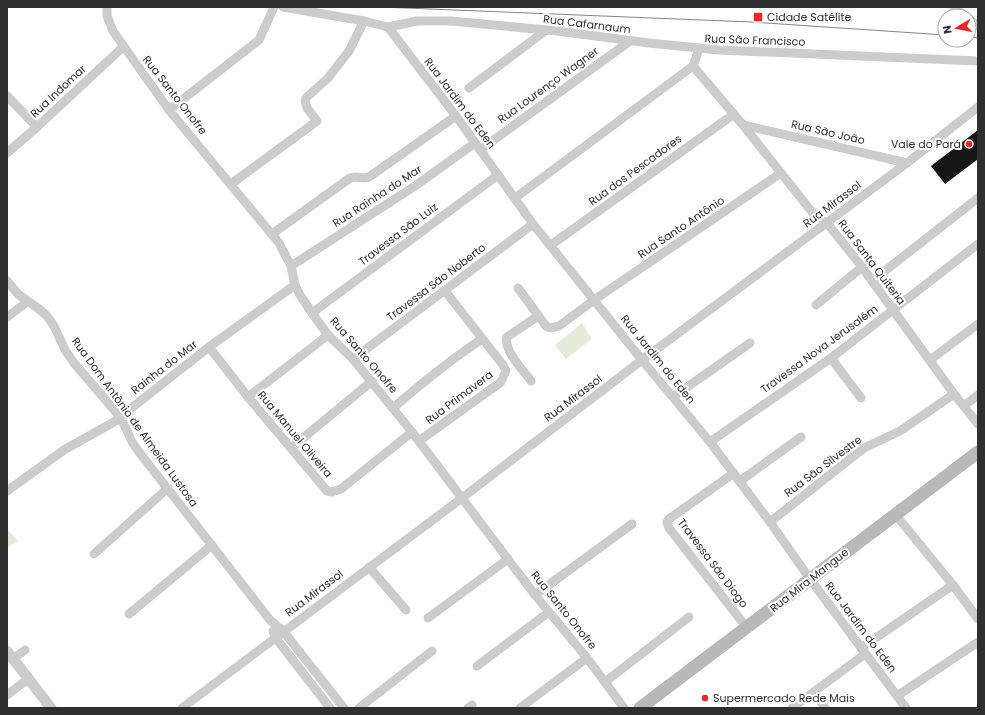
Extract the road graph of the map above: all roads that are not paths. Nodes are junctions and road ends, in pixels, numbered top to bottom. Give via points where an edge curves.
1 (107, 7) edge
2 (274, 7) edge
3 (283, 7) edge
4 (364, 21) junction
5 (388, 27) junction
6 (545, 31) junction
7 (630, 41) junction
8 (123, 47) junction
9 (699, 49) junction
10 (978, 61) edge
11 (693, 66) junction
12 (469, 88) dead end
13 (7, 96) edge
14 (978, 107) edge
15 (169, 110) junction
16 (734, 114) junction
17 (456, 116) junction
18 (743, 125) junction
19 (37, 127) junction
20 (478, 146) junction
21 (7, 153) edge
22 (907, 163) junction
23 (781, 174) junction
24 (498, 175) junction
25 (230, 184) junction
26 (515, 198) junction
27 (978, 198) edge
28 (827, 223) junction
29 (533, 224) junction
30 (272, 234) junction
31 (978, 244) edge
32 (551, 245) junction
33 (291, 266) junction
34 (862, 267) junction
35 (7, 281) edge
36 (872, 281) junction
37 (295, 285) junction
38 (518, 288) dead end
39 (445, 291) junction
40 (594, 300) junction
41 (27, 302) junction
42 (816, 305) dead end
43 (894, 310) junction
44 (312, 312) junction
45 (538, 316) junction
46 (7, 317) edge
47 (978, 324) edge
48 (328, 334) junction
49 (482, 339) junction
50 (750, 343) dead end
51 (209, 347) junction
52 (831, 358) junction
53 (353, 359) junction
54 (642, 360) junction
55 (930, 360) junction
56 (372, 381) junction
57 (532, 381) dead end
58 (954, 394) junction
59 (978, 395) edge
60 (248, 397) junction
61 (672, 397) junction
62 (861, 398) dead end
63 (964, 406) junction
64 (393, 408) junction
65 (120, 418) junction
66 (978, 424) edge
67 (412, 432) junction
68 (801, 437) dead end
69 (419, 442) junction
70 (710, 442) junction
71 (291, 448) junction
72 (978, 452) edge
73 (734, 473) junction
74 (740, 481) junction
75 (168, 488) junction
76 (7, 491) edge
77 (462, 498) junction
78 (895, 514) junction
79 (770, 522) junction
80 (632, 524) dead end
81 (212, 545) junction
82 (94, 554) dead end
83 (508, 559) junction
84 (369, 567) junction
85 (810, 579) junction
86 (953, 585) junction
87 (535, 595) junction
88 (406, 610) dead end
89 (549, 612) junction
90 (128, 614) dead end
91 (689, 617) dead end
92 (428, 618) dead end
93 (978, 619) edge
94 (270, 620) junction
95 (747, 628) junction
96 (283, 631) junction
97 (275, 637) junction
98 (978, 642) edge
99 (25, 650) dead end
100 (432, 650) dead end
101 (863, 651) junction
102 (10, 655) edge
103 (587, 658) junction
104 (478, 666) dead end
105 (28, 679) junction
106 (605, 682) junction
107 (814, 692) junction
108 (7, 695) edge
109 (897, 696) junction
110 (51, 708) edge
111 (182, 708) edge
112 (330, 708) edge
113 (344, 708) edge
114 (359, 708) edge
115 (520, 708) edge
116 (624, 708) edge
117 (640, 708) edge
118 (792, 708) edge
119 (826, 708) edge
120 (906, 708) edge

1 - 8 street, Rua Santo Onofre via 107,16
2 - 15 street via 259,40
3 - 4 street, Rua Cafarnaum
4 - 5 street, Rua Cafarnaum
4 - 25 street via 350,51 328,78 306,98 307,108 317,121
5 - 6 street, Rua Cafarnaum via 434,20
5 - 17 street, Rua Jardim do Eden
6 - 7 street, Rua Cafarnaum
6 - 12 street
7 - 9 street, Rua Cafarnaum
7 - 20 street, Rua Lourenço Wagner
8 - 15 street, Rua Santo Onofre
8 - 19 street, Rua Indomar
9 - 10 street, Rua São Francisco
9 - 11 street, Rua São Francisco
11 - 16 street, Rua Santa Quiteria
11 - 26 street
13 - 19 street
14 - 22 street, Rua Mirassol
15 - 25 street, Rua Santo Onofre
16 - 18 street, Rua Santa Quiteria
16 - 32 street, Rua dos Pescadores
17 - 20 street, Rua Jardim do Eden
17 - 30 street via 369,177 365,179 356,176 336,186
18 - 22 street, Rua São João
18 - 23 street, Rua Santa Quiteria
19 - 21 street, Rua Indomar
20 - 24 street, Rua Jardim do Eden
20 - 33 street, Rua Rainha do Mar
22 - 28 street, Rua Mirassol
23 - 28 street, Rua Santa Quiteria via 814,214
23 - 40 street, Rua Santo Antônio
24 - 26 street, Rua Jardim do Eden
24 - 44 street, Travessa São Luiz
25 - 30 street, Rua Santo Onofre
26 - 29 street, Rua Jardim do Eden
27 - 36 street
28 - 34 street, Rua Santa Quiteria
28 - 54 street, Rua Mirassol
29 - 32 street, Rua Jardim do Eden
29 - 39 street, Travessa São Noberto
30 - 33 street, Rua Santo Onofre
31 - 43 street, Travessa Nova Jerusalém
32 - 40 street, Rua Jardim do Eden
33 - 37 street, Rua Santo Onofre
34 - 36 street, Rua Santa Quiteria
34 - 42 street
35 - 41 street, Rua Dom Antônio de Almeida Lustosa
36 - 43 street, Rua Santa Quiteria
37 - 44 street, Rua Santo Onofre
37 - 51 street, Rainha do Mar
38 - 45 street, Rua Santo Antônio
39 - 49 street, Rua Primavera
39 - 53 street, Travessa São Noberto
40 - 45 street, Rua Santo Antônio via 554,328 546,326
40 - 54 street, Rua Jardim do Eden
41 - 46 street
41 - 65 street, Rua Dom Antônio de Almeida Lustosa via 47,316 65,350
43 - 52 street, Travessa Nova Jerusalém
43 - 55 street, Rua Santa Quiteria
44 - 48 street, Rua Santo Onofre
45 - 57 street via 507,337 506,341 508,350
47 - 55 street
48 - 53 street, Rua Santo Onofre
48 - 60 street
49 - 64 street via 426,379
49 - 69 street, Rua Primavera via 504,365 506,372 501,382
50 - 61 street
51 - 60 street, Rua Manuel Oliveira
51 - 65 street, Rainha do Mar
52 - 62 street
52 - 70 street, Travessa Nova Jerusalém
53 - 56 street, Rua Santo Onofre
54 - 61 street, Rua Jardim do Eden
54 - 77 street, Rua Mirassol
55 - 58 street, Rua Santa Quiteria
56 - 64 street, Rua Santo Onofre
56 - 71 street
58 - 63 street, Rua Santa Quiteria
58 - 79 street, Rua São Silvestre via 900,431 864,448
59 - 63 street
60 - 71 street, Rua Manuel Oliveira
61 - 70 street, Rua Jardim do Eden
63 - 66 street, Rua Santa Quiteria
64 - 67 street, Rua Santo Onofre
65 - 75 street, Rua Dom Antônio de Almeida Lustosa via 132,442
65 - 76 street, Rainha do Mar via 64,450
67 - 69 street, Rua Santo Onofre
67 - 71 street, Rua Manuel Oliveira via 341,489 332,492 327,491
68 - 74 street
69 - 77 street, Rua Santo Onofre
70 - 73 street, Rua Jardim do Eden
72 - 78 main road, Rua Mira Mangue
73 - 74 street, Rua Jardim do Eden
73 - 95 street, Travessa São Diogo via 667,522 669,528
74 - 79 street, Rua Jardim do Eden
75 - 81 street, Rua Dom Antônio de Almeida Lustosa
75 - 82 street
77 - 83 street, Rua Santo Onofre
77 - 84 street, Rua Mirassol
78 - 85 main road, Rua Mira Mangue
78 - 86 street
79 - 85 street, Rua Jardim do Eden
80 - 87 street
81 - 90 street
81 - 94 street, Rua Dom Antônio de Almeida Lustosa
83 - 87 street, Rua Santo Onofre
83 - 92 street
84 - 88 street
84 - 96 street, Rua Mirassol
85 - 95 main road, Rua Mira Mangue
85 - 101 street, Rua Jardim do Eden
86 - 93 street
86 - 101 street
87 - 89 street, Rua Santo Onofre
89 - 103 street, Rua Santo Onofre
89 - 104 street
91 - 106 street
94 - 96 street, Rua Dom Antônio de Almeida Lustosa
94 - 97 street, Rua Dom Antônio de Almeida Lustosa
95 - 117 main road, Rua Mira Mangue
96 - 97 street, Rua Mirassol
96 - 113 street, Rua Dom Antônio de Almeida Lustosa
97 - 111 street, Rua Mirassol
97 - 112 street, Rua Dom Antônio de Almeida Lustosa
98 - 109 street
99 - 102 street
100 - 114 street
101 - 107 street
101 - 109 street, Rua Jardim do Eden
102 - 105 street
103 - 106 street, Rua Santo Onofre
103 - 115 street
105 - 108 street
105 - 110 street
106 - 116 street, Rua Santo Onofre
107 - 118 street
107 - 119 street
109 - 120 street, Rua Jardim do Eden

